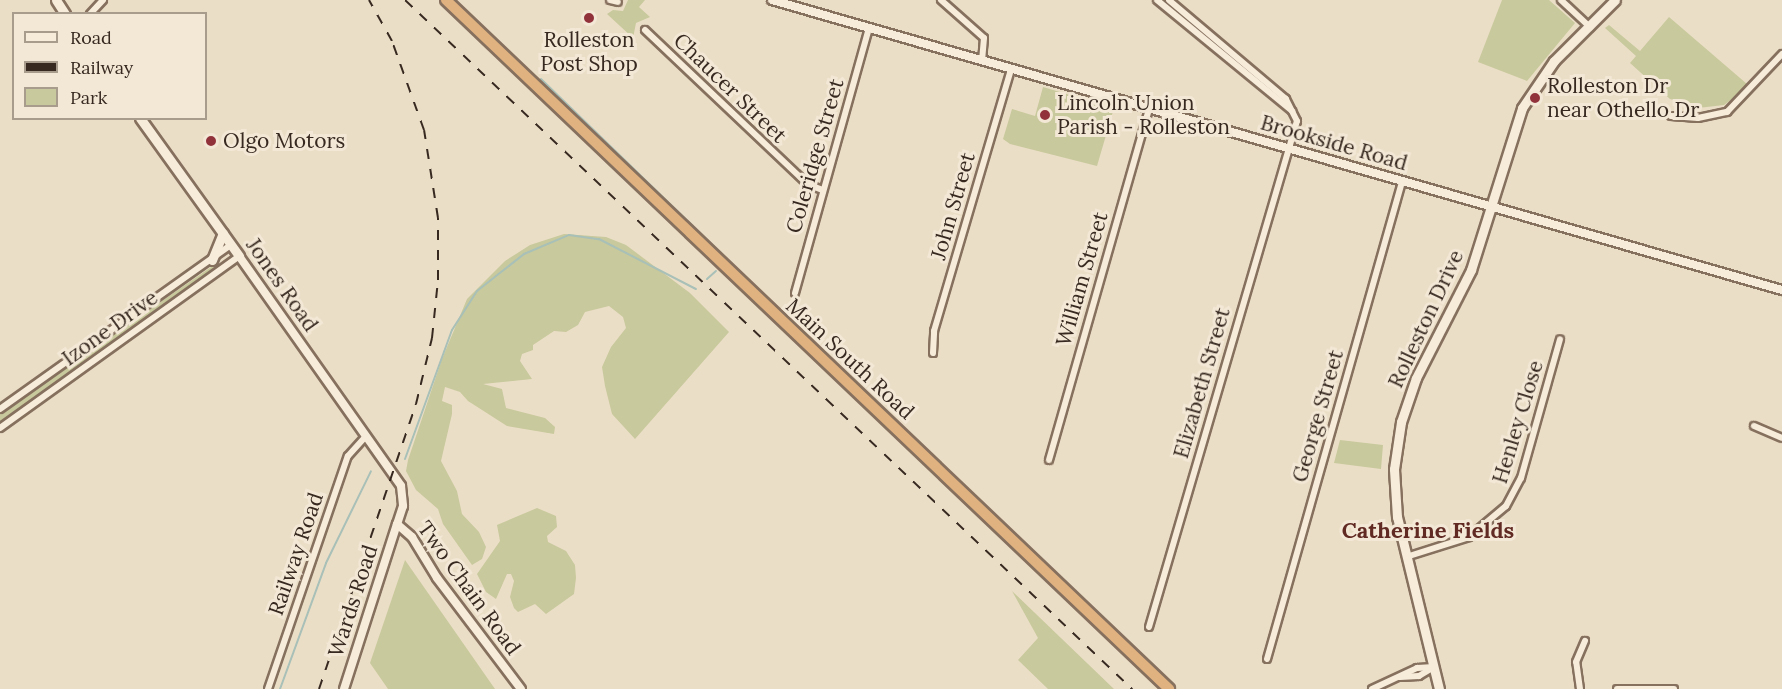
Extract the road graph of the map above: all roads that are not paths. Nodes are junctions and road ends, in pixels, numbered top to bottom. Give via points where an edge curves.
1 (103, 0) edge
2 (436, 0) edge
3 (446, 0) edge
4 (610, 0) edge
5 (771, 0) edge
6 (941, 0) edge
7 (1157, 0) edge
8 (1169, 0) edge
9 (1562, 0) edge
10 (1616, 0) edge
11 (618, 2) dead end
12 (92, 12) edge
13 (1590, 27) junction
14 (869, 28) junction
15 (645, 30) dead end
16 (1782, 54) edge
17 (504, 59) junction
18 (982, 60) junction
19 (1011, 69) junction
20 (1149, 108) junction
21 (1295, 113) junction
22 (1671, 116) dead end
23 (141, 120) edge
24 (1288, 148) junction
25 (1402, 181) junction
26 (823, 190) junction
27 (1490, 207) junction
28 (223, 233) junction
29 (231, 245) junction
30 (239, 256) junction
31 (212, 261) junction
32 (1782, 290) edge
33 (795, 293) dead end
34 (1560, 339) dead end
35 (933, 353) dead end
36 (0, 409) edge
37 (1754, 426) dead end
38 (0, 428) edge
39 (366, 435) junction
40 (1782, 438) edge
41 (1049, 460) dead end
42 (393, 473) joint
43 (397, 524) junction
44 (1406, 557) junction
45 (1149, 627) dead end
46 (1585, 640) dead end
47 (1267, 659) dead end
48 (1434, 667) junction
49 (268, 689) edge
50 (344, 689) edge
51 (521, 689) edge
52 (1169, 689) edge
53 (1372, 689) edge
54 (1439, 689) edge
55 (1581, 689) edge
56 (1617, 689) edge
57 (1674, 689) edge

1 - 12 street
2 - 17 highway, Main South Road
3 - 17 highway, Main South Road
4 - 11 street
5 - 14 street, Brookside Road
6 - 18 street via 984,38
7 - 21 street via 1280,105
8 - 21 street via 1286,99
9 - 13 street
10 - 13 main road, Rolleston Drive
13 - 27 main road, Rolleston Drive via 1556,58 1526,100 1510,137
14 - 18 street, Brookside Road
14 - 26 street, Coleridge Street
15 - 26 street, Chaucer Street via 807,184
16 - 22 street via 1730,110 1704,118
17 - 52 highway, Main South Road
18 - 19 street, Brookside Road
19 - 20 street, Brookside Road
19 - 35 street, John Street via 934,331
20 - 24 street, Brookside Road
20 - 41 street, William Street
21 - 24 street, Elizabeth Street via 1297,121
23 - 28 main road, Jones Road
24 - 25 street, Brookside Road
24 - 45 street, Elizabeth Street
25 - 27 street, Brookside Road
25 - 47 street, George Street
26 - 33 street, Coleridge Street
27 - 32 street, Brookside Road
27 - 44 main road, Rolleston Drive via 1466,282 1416,378 1401,422 1394,493
28 - 29 main road, Jones Road
28 - 31 main road
29 - 30 main road, Jones Road
29 - 31 street, Izone Drive
30 - 38 street, Izone Drive
30 - 39 street, Jones Road
31 - 36 street, Izone Drive
34 - 44 street, Henley Close via 1521,478 1506,506 1469,537
37 - 40 street
39 - 42 street, Jones Road
39 - 49 street, Railway Road via 348,456
42 - 43 street, Two Chain Road via 404,497
43 - 50 street, Wards Road
43 - 51 street, Two Chain Road via 412,537 437,578
44 - 48 main road, Rolleston Drive
46 - 55 street via 1576,662
48 - 53 street via 1417,668
48 - 54 main road, Rolleston Drive
56 - 57 street

